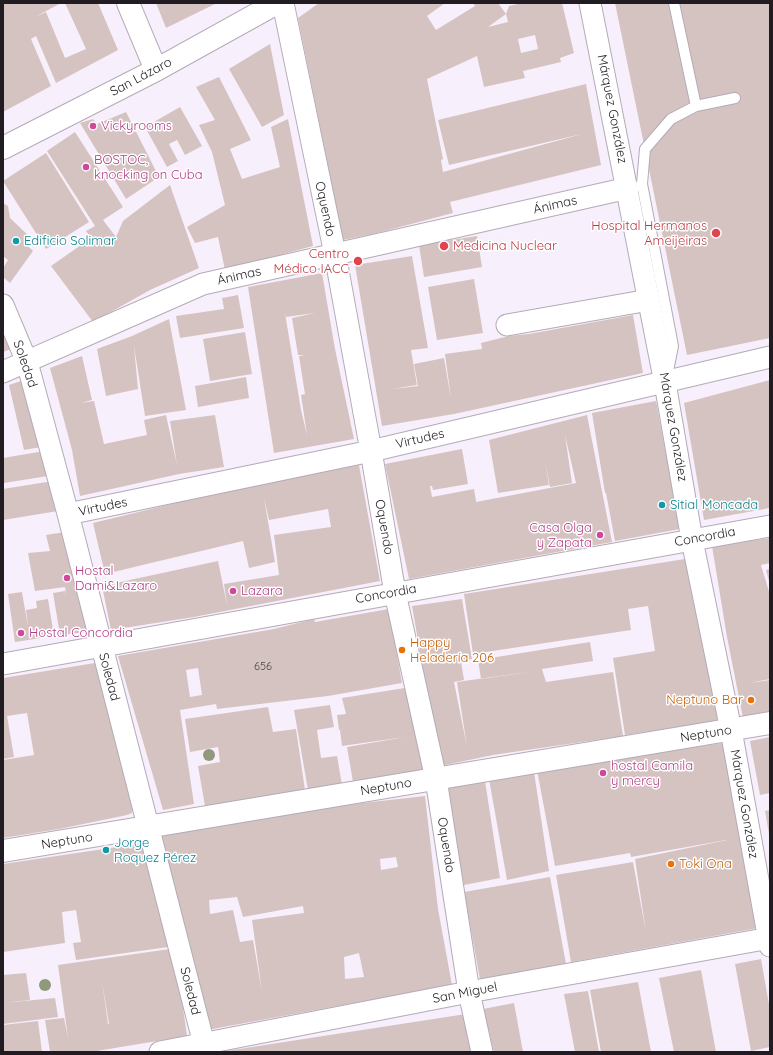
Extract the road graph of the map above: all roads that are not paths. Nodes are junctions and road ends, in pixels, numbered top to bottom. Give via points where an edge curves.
1 (128, 3) edge
2 (277, 3) edge
3 (283, 3) edge
4 (590, 3) edge
5 (674, 3) edge
6 (156, 70) junction
7 (735, 98) dead end
8 (696, 106) junction
9 (3, 148) edge
10 (628, 188) junction
11 (334, 254) junction
12 (649, 300) junction
13 (3, 305) edge
14 (507, 325) dead end
15 (770, 357) edge
16 (27, 362) junction
17 (3, 372) edge
18 (665, 382) junction
19 (371, 451) junction
20 (68, 514) junction
21 (770, 526) edge
22 (692, 540) junction
23 (395, 593) junction
24 (101, 646) junction
25 (3, 664) edge
26 (770, 723) edge
27 (731, 730) junction
28 (436, 779) junction
29 (149, 827) junction
30 (3, 851) edge
31 (769, 940) edge
32 (470, 992) junction
33 (204, 1048) edge
34 (160, 1052) edge
35 (482, 1052) edge

1 - 6 street
2 - 6 street, San Lázaro
3 - 11 street, Oquendo
4 - 10 street, Márquez González
5 - 8 lane
6 - 9 street, San Lázaro
7 - 8 lane
8 - 18 lane via 671,119 654,137 645,149 642,166 642,184 673,346
10 - 11 street, Ánimas
10 - 12 street, Márquez González
11 - 16 street, Ánimas via 204,284
11 - 19 street, Oquendo
12 - 14 street
12 - 18 street, Márquez González
13 - 16 street, Soledad
15 - 18 street, Virtudes
16 - 17 street, Ánimas
16 - 20 street, Soledad
18 - 19 street, Virtudes
18 - 22 street, Márquez González
19 - 20 street, Virtudes
19 - 23 street, Oquendo
20 - 24 street, Soledad
21 - 22 street, Concordia
22 - 23 street, Concordia
22 - 27 street, Márquez González
23 - 24 street, Concordia
23 - 28 street, Oquendo
24 - 25 street, Concordia
24 - 29 street, Soledad
26 - 27 street, Neptuno
27 - 28 street, Neptuno
27 - 31 street, Márquez González
28 - 29 street, Neptuno
28 - 32 street, Oquendo
29 - 30 street, Neptuno
29 - 33 street, Soledad
31 - 32 street, San Miguel
32 - 33 street, San Miguel
32 - 35 street, Oquendo
33 - 34 street, San Miguel

